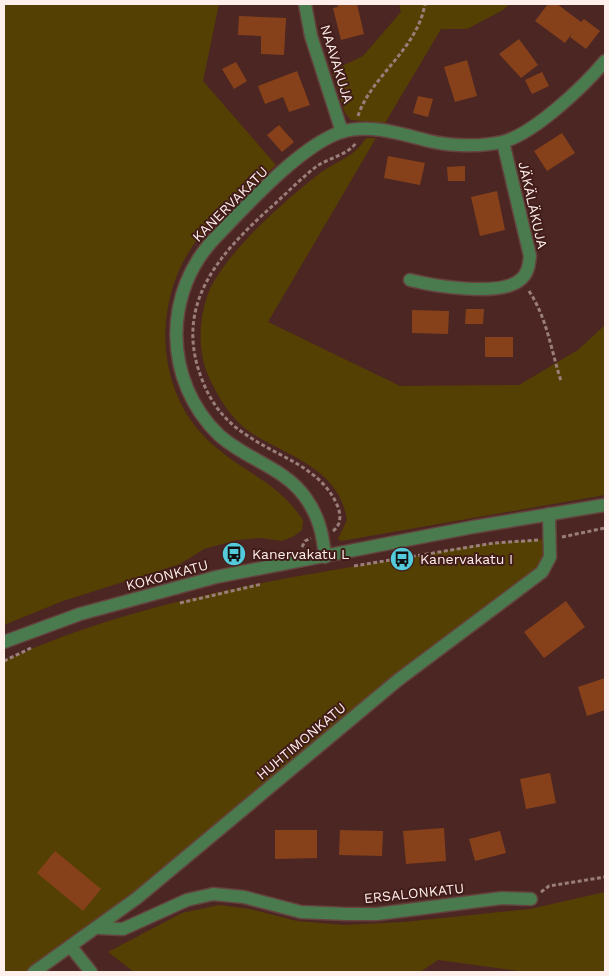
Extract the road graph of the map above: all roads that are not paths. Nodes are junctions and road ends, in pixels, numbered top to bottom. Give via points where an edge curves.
1 (305, 4) edge
2 (605, 61) edge
3 (342, 132) junction
4 (503, 142) junction
5 (410, 280) dead end
6 (605, 506) edge
7 (549, 514) junction
8 (325, 558) junction
9 (4, 642) edge
10 (531, 899) road end
11 (99, 928) junction
12 (71, 947) junction
13 (34, 972) edge
14 (91, 972) edge

1 - 3 street, NAAVAKUJA via 311,36
2 - 4 street, KANERVAKATU via 545,118
3 - 4 street, KANERVAKATU via 378,130 438,143
3 - 8 street, KANERVAKATU via 301,157 213,240 194,265 179,299 175,331 182,376 196,407 219,435 242,453 287,479 305,496 323,534
4 - 5 street, JÄKÄLÄKUJA via 530,256 529,269 522,280 511,286 450,289
6 - 7 street, KOKONKATU
7 - 8 street, KOKONKATU
7 - 11 street, HUHTIMONKATU via 550,557 542,572 398,680
8 - 9 street, KOKONKATU via 216,577 80,614
10 - 11 street, ERSALONKATU via 502,898 377,914 348,914 301,912 244,897 213,894 186,900 123,929
11 - 12 street, HUHTIMONKATU
12 - 13 street, HUHTIMONKATU
12 - 14 street

